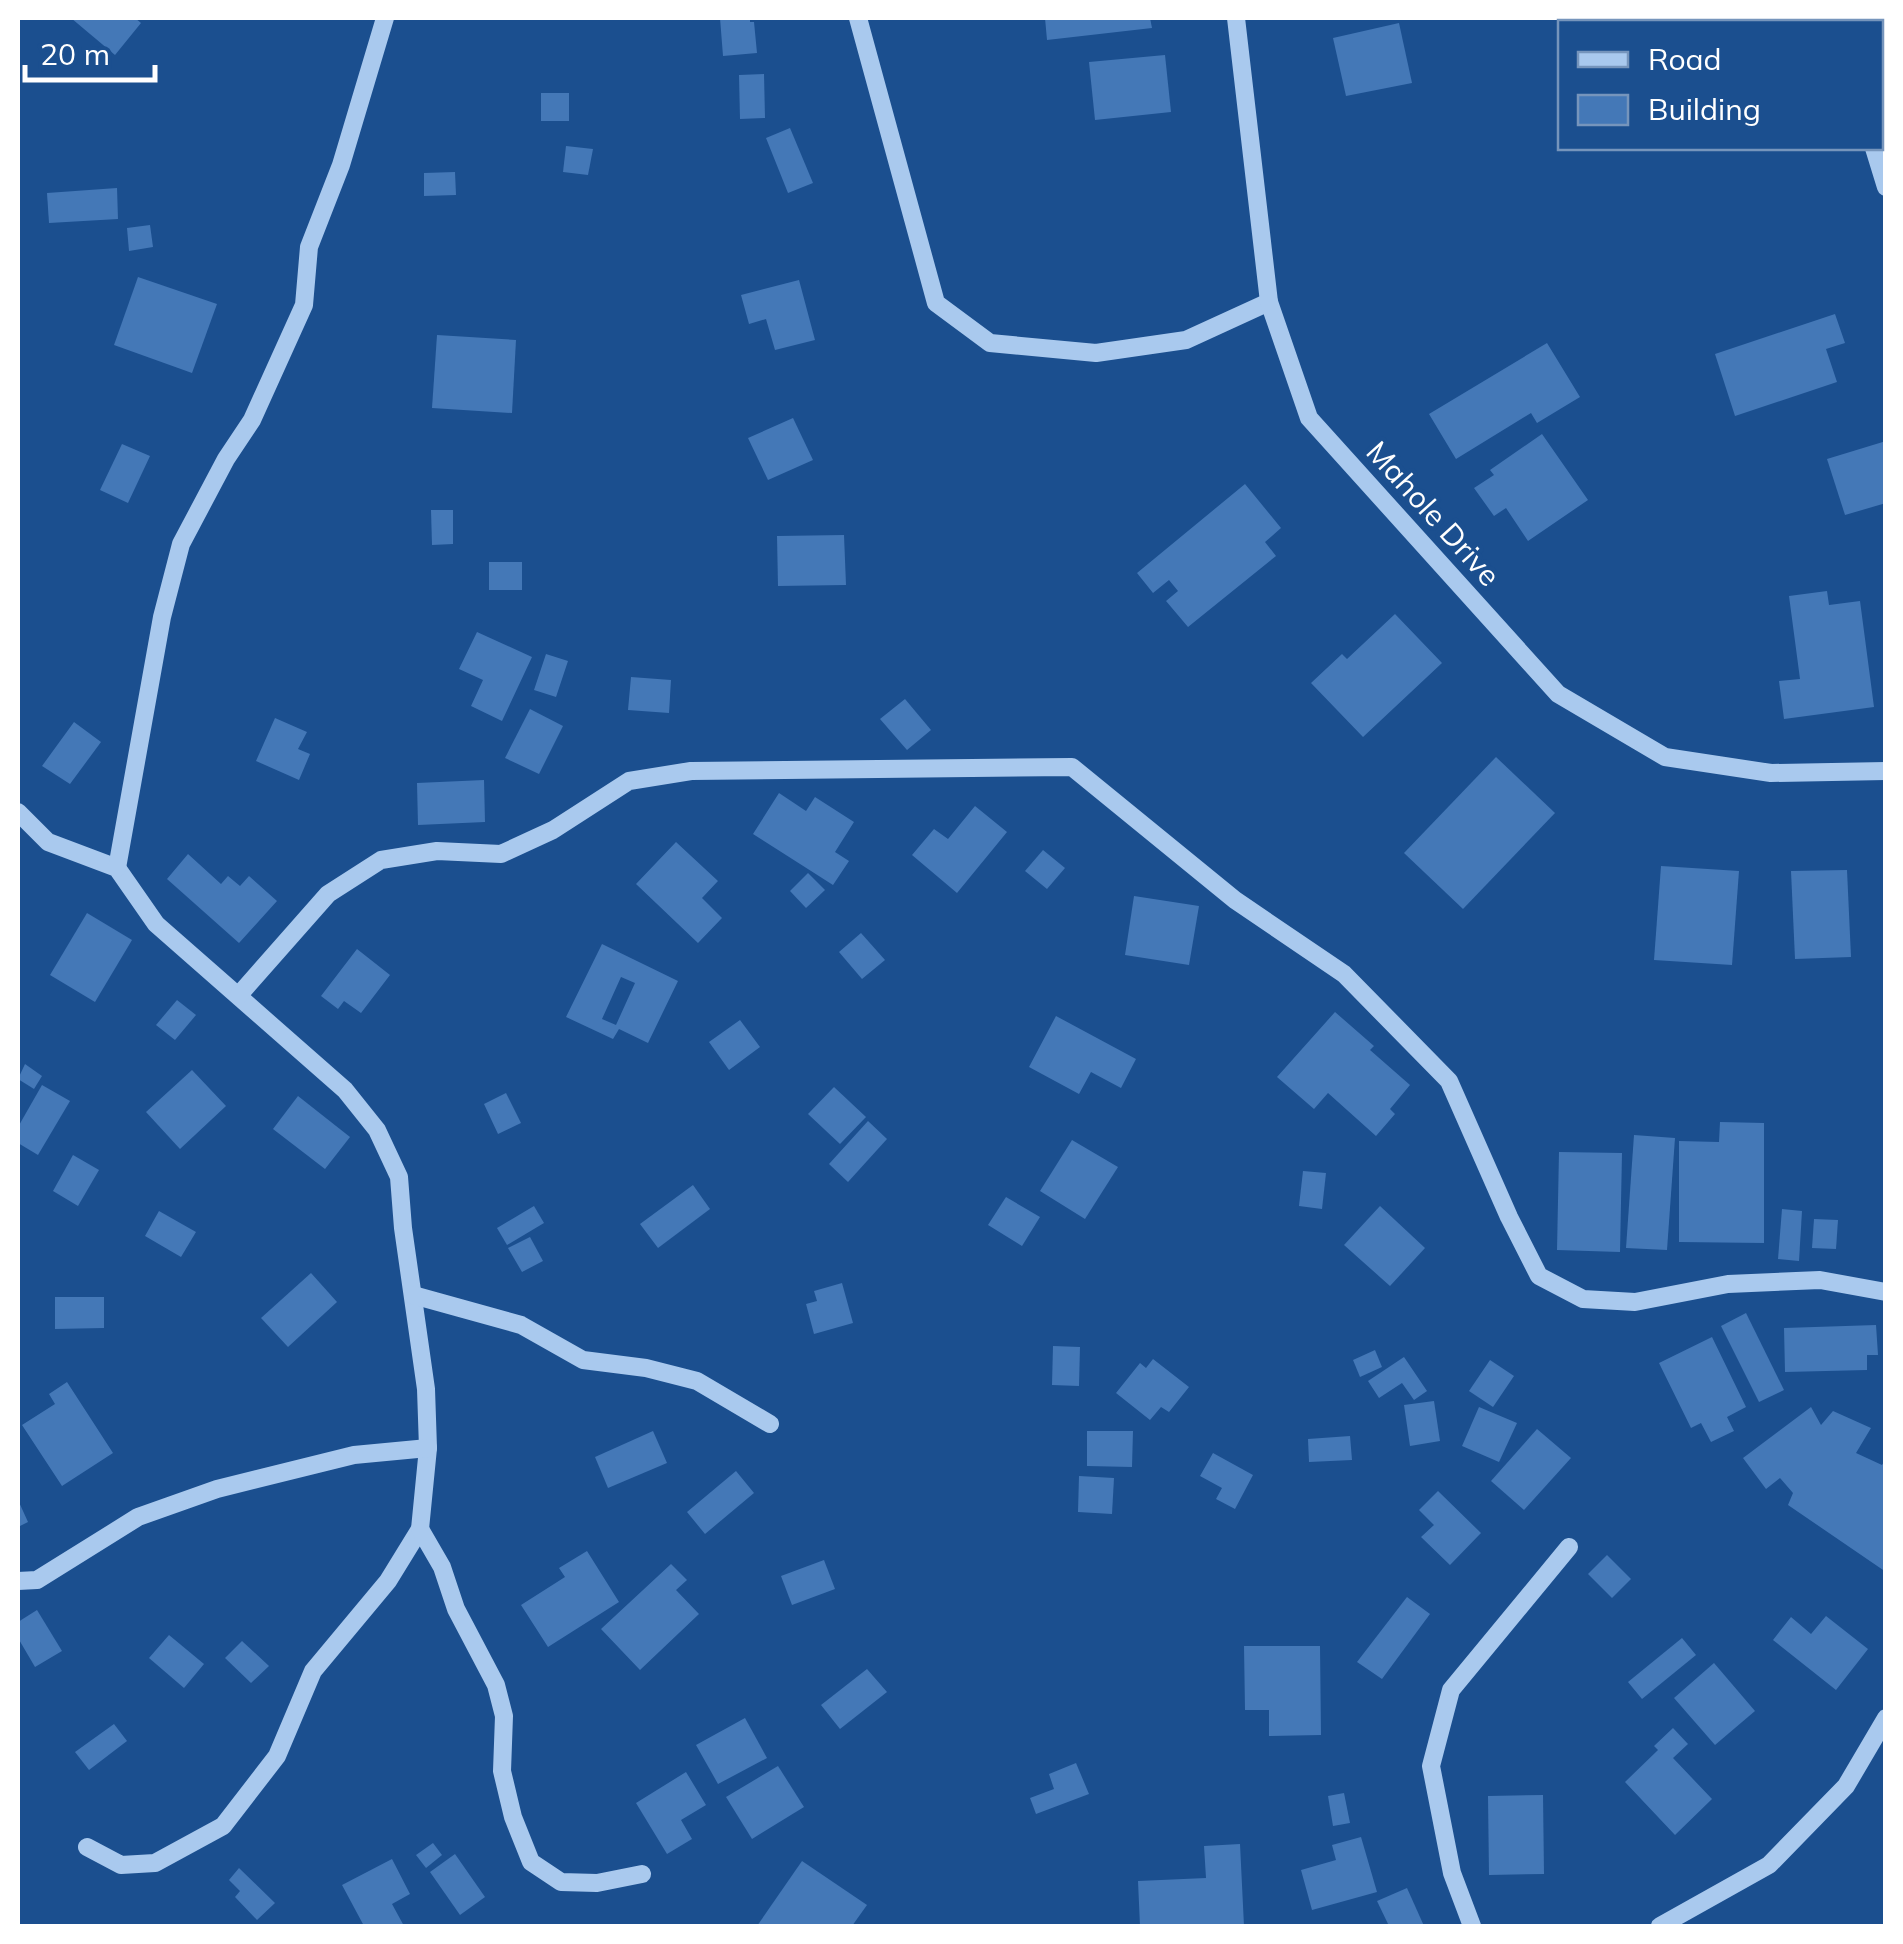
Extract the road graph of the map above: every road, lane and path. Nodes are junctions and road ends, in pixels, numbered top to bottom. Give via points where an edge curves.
1 (386, 18) edge
2 (858, 18) edge
3 (1236, 18) edge
4 (1875, 150) edge
5 (1886, 187) edge
6 (1270, 302) junction
7 (1886, 771) edge
8 (18, 812) edge
9 (117, 868) junction
10 (239, 995) junction
11 (1886, 1292) edge
12 (413, 1294) junction
13 (770, 1424) dead end
14 (428, 1448) junction
15 (420, 1529) junction
16 (1569, 1547) dead end
17 (18, 1581) edge
18 (1886, 1718) edge
19 (86, 1847) dead end
20 (642, 1874) dead end
21 (1472, 1926) edge
22 (1660, 1926) edge

1 - 9 street via 309,247 304,305 252,420 181,544
2 - 6 street via 936,303 990,343 1096,353 1186,340
3 - 6 street, Mahole Drive
4 - 5 street
6 - 7 street, Mahole Drive via 1309,418 1558,694 1665,757 1771,773
8 - 9 street via 48,842
9 - 10 street via 156,924
10 - 11 street via 328,894 382,860 437,851 501,854 629,781 692,771 1072,767 1235,900 1344,974 1450,1081 1540,1276 1583,1299 1635,1302 1728,1284 1820,1280
10 - 12 street via 346,1090 377,1130 399,1176
12 - 13 street via 520,1325 583,1360 697,1381
12 - 14 street
14 - 15 street
14 - 17 street via 354,1455 217,1489 138,1517 37,1580
15 - 19 street via 388,1581 313,1672 277,1756 223,1826 155,1863 121,1865
15 - 20 street via 496,1685 504,1716 502,1771 531,1862 561,1882 597,1884
16 - 21 street via 1451,1690 1431,1766 1452,1872
18 - 22 street via 1846,1786 1768,1864

